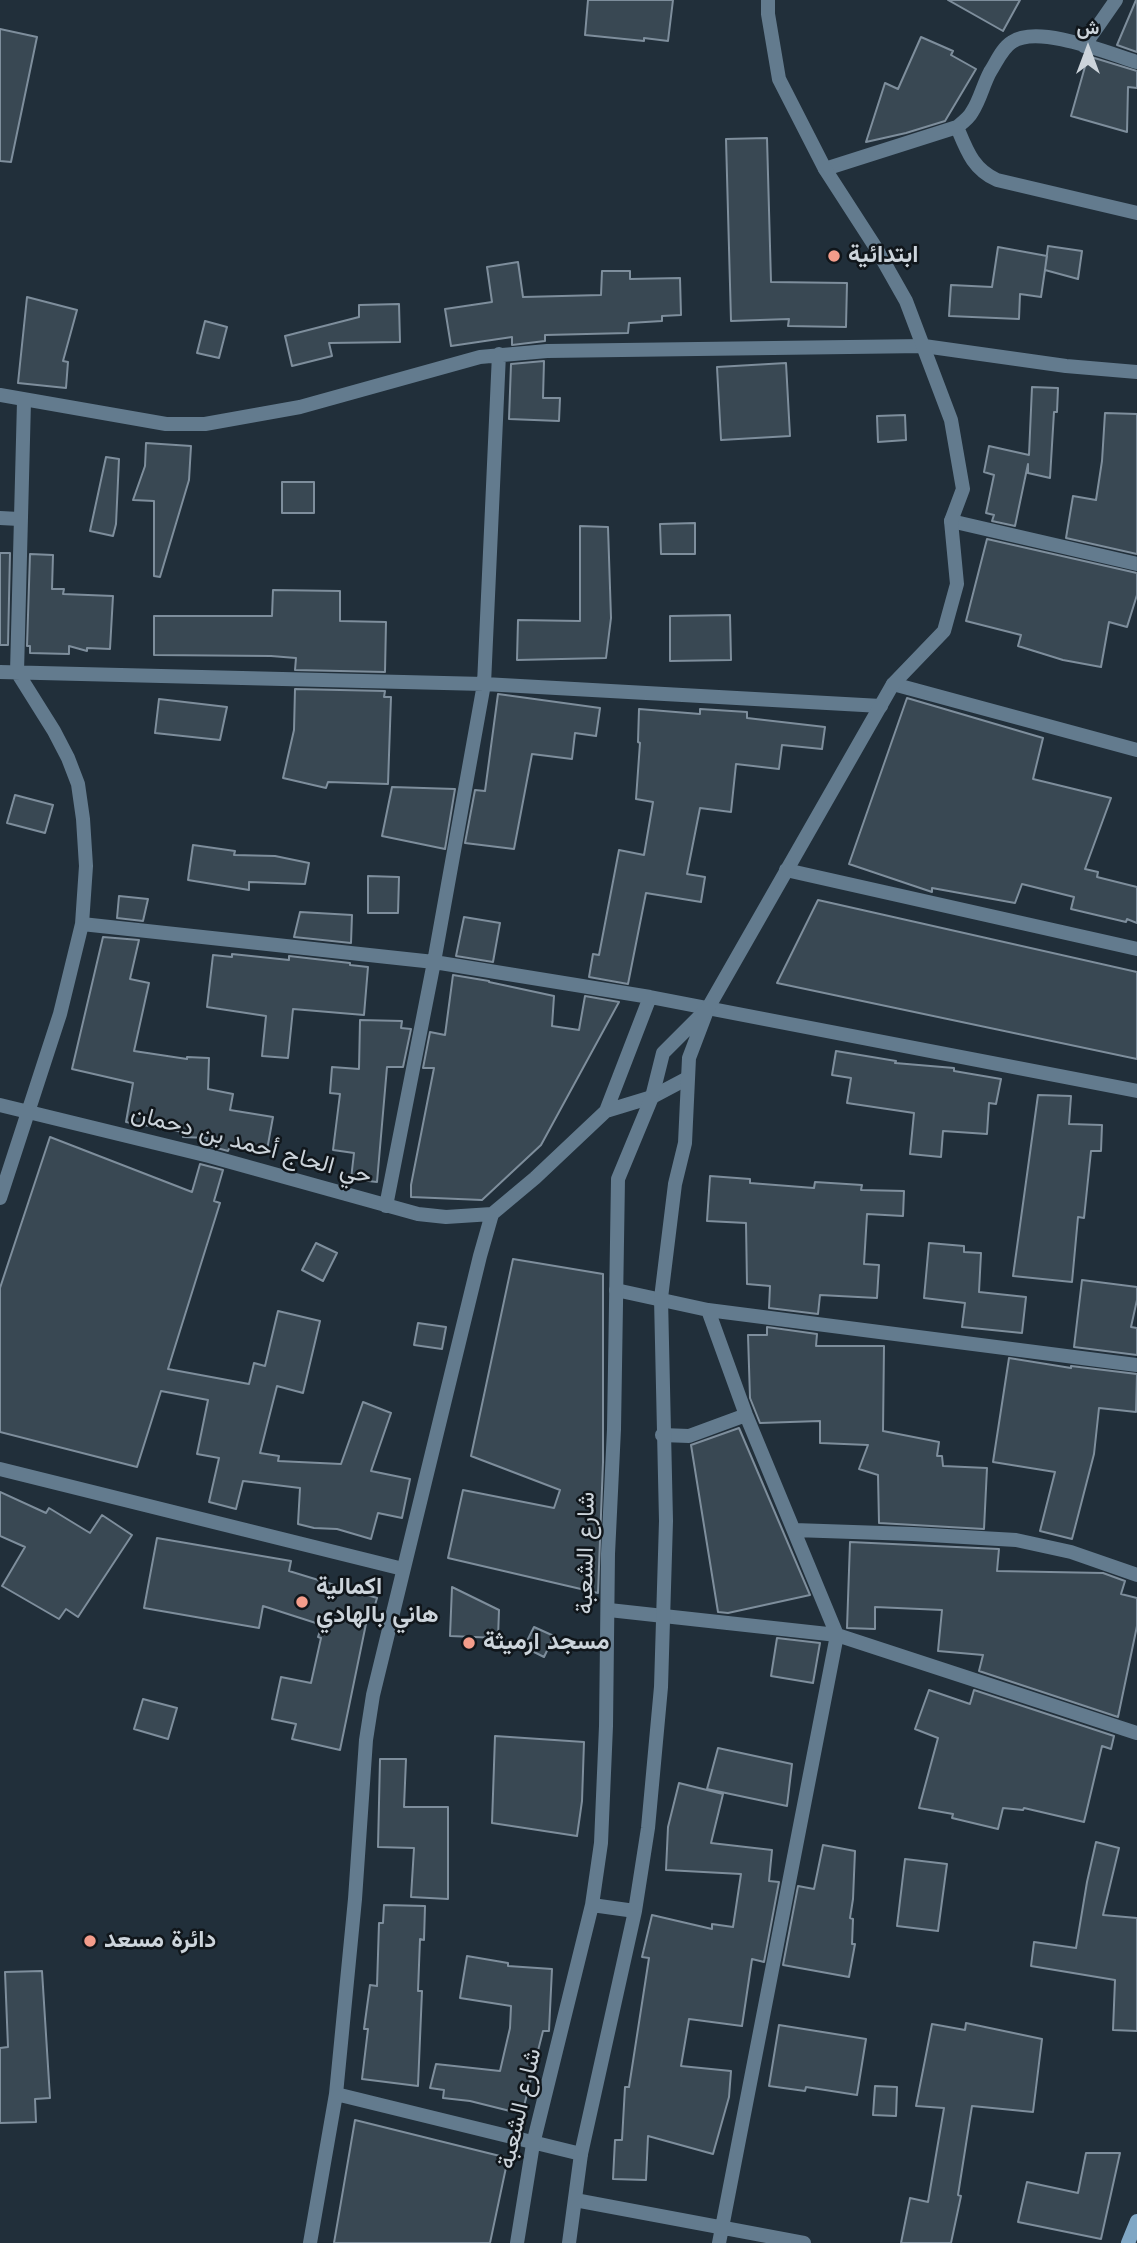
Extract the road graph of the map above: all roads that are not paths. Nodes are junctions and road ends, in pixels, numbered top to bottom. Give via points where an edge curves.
1 (768, 0) edge
2 (1116, 0) edge
3 (1084, 46) junction
4 (1137, 62) edge
5 (957, 127) junction
6 (825, 169) junction
7 (1137, 213) edge
8 (924, 346) junction
9 (499, 354) junction
10 (1137, 372) edge
11 (0, 395) edge
12 (24, 401) junction
13 (0, 518) edge
14 (19, 519) junction
15 (951, 521) junction
16 (1137, 564) edge
17 (0, 672) edge
18 (17, 672) junction
19 (484, 684) junction
20 (893, 684) junction
21 (881, 706) junction
22 (1137, 750) edge
23 (786, 870) junction
24 (82, 924) junction
25 (1137, 949) edge
26 (434, 962) junction
27 (650, 997) junction
28 (708, 1009) junction
29 (686, 1079) junction
30 (1137, 1091) edge
31 (652, 1097) junction
32 (0, 1105) edge
33 (607, 1111) junction
34 (29, 1112) junction
35 (0, 1198) edge
36 (386, 1206) junction
37 (492, 1214) junction
38 (616, 1290) junction
39 (661, 1298) junction
40 (708, 1310) junction
41 (1137, 1365) edge
42 (746, 1415) junction
43 (662, 1436) junction
44 (0, 1469) edge
45 (794, 1530) junction
46 (403, 1569) junction
47 (1137, 1575) edge
48 (609, 1609) junction
49 (663, 1615) junction
50 (837, 1635) junction
51 (1137, 1733) edge
52 (592, 1905) junction
53 (635, 1911) junction
54 (336, 2094) junction
55 (533, 2144) junction
56 (581, 2154) junction
57 (575, 2200) junction
58 (1137, 2221) edge
59 (721, 2236) edge
60 (310, 2243) edge
61 (517, 2243) edge
62 (569, 2243) edge
63 (804, 2243) edge
64 (1128, 2243) edge

1 - 6 street via 779,79
2 - 3 street
3 - 4 street
3 - 5 street via 1040,36 1012,42 988,75 972,113
5 - 6 street
5 - 7 street via 971,160 986,175
6 - 8 street via 906,301
8 - 9 street
8 - 10 street
8 - 15 street via 951,420 963,489
9 - 12 street via 300,407 205,424 166,424
9 - 19 street
11 - 12 street
12 - 14 street
13 - 14 street
14 - 18 street
15 - 16 street
15 - 20 street via 957,584 944,631
17 - 18 street
18 - 19 street
18 - 24 street via 54,731 78,784 86,866
19 - 21 street
19 - 26 street
20 - 21 street
20 - 22 street
21 - 23 street
23 - 25 street
23 - 28 street
24 - 26 street
24 - 34 street
26 - 27 street
26 - 36 street
27 - 28 street
27 - 33 street
28 - 29 street
28 - 30 street
28 - 31 street, شارع الشعبة via 663,1053
29 - 31 street
29 - 39 street via 685,1143 675,1184
31 - 33 street
31 - 38 street, شارع الشعبة via 618,1179
32 - 34 street, حي الحاج أحمد بن دحمان
33 - 37 street
34 - 35 street
34 - 36 street, حي الحاج أحمد بن دحمان
36 - 37 street, حي الحاج أحمد بن دحمان via 446,1217
37 - 46 street
38 - 39 street
38 - 48 street, شارع الشعبة
39 - 40 street
39 - 43 street
40 - 41 street
40 - 42 street
42 - 43 street via 689,1436
42 - 45 street
43 - 49 street via 666,1521
44 - 46 street
45 - 47 street via 1016,1540 1071,1552
45 - 50 street
46 - 54 street via 366,1740
48 - 49 street
48 - 52 street, شارع الشعبة via 601,1843
49 - 50 street
49 - 53 street via 648,1828
50 - 51 street
50 - 59 street
52 - 53 street
52 - 55 street, شارع الشعبة
53 - 56 street
54 - 55 street
54 - 60 street
55 - 56 street
55 - 61 street, شارع الشعبة
56 - 57 street
57 - 59 street
57 - 62 street
58 - 64 main road
59 - 63 street

